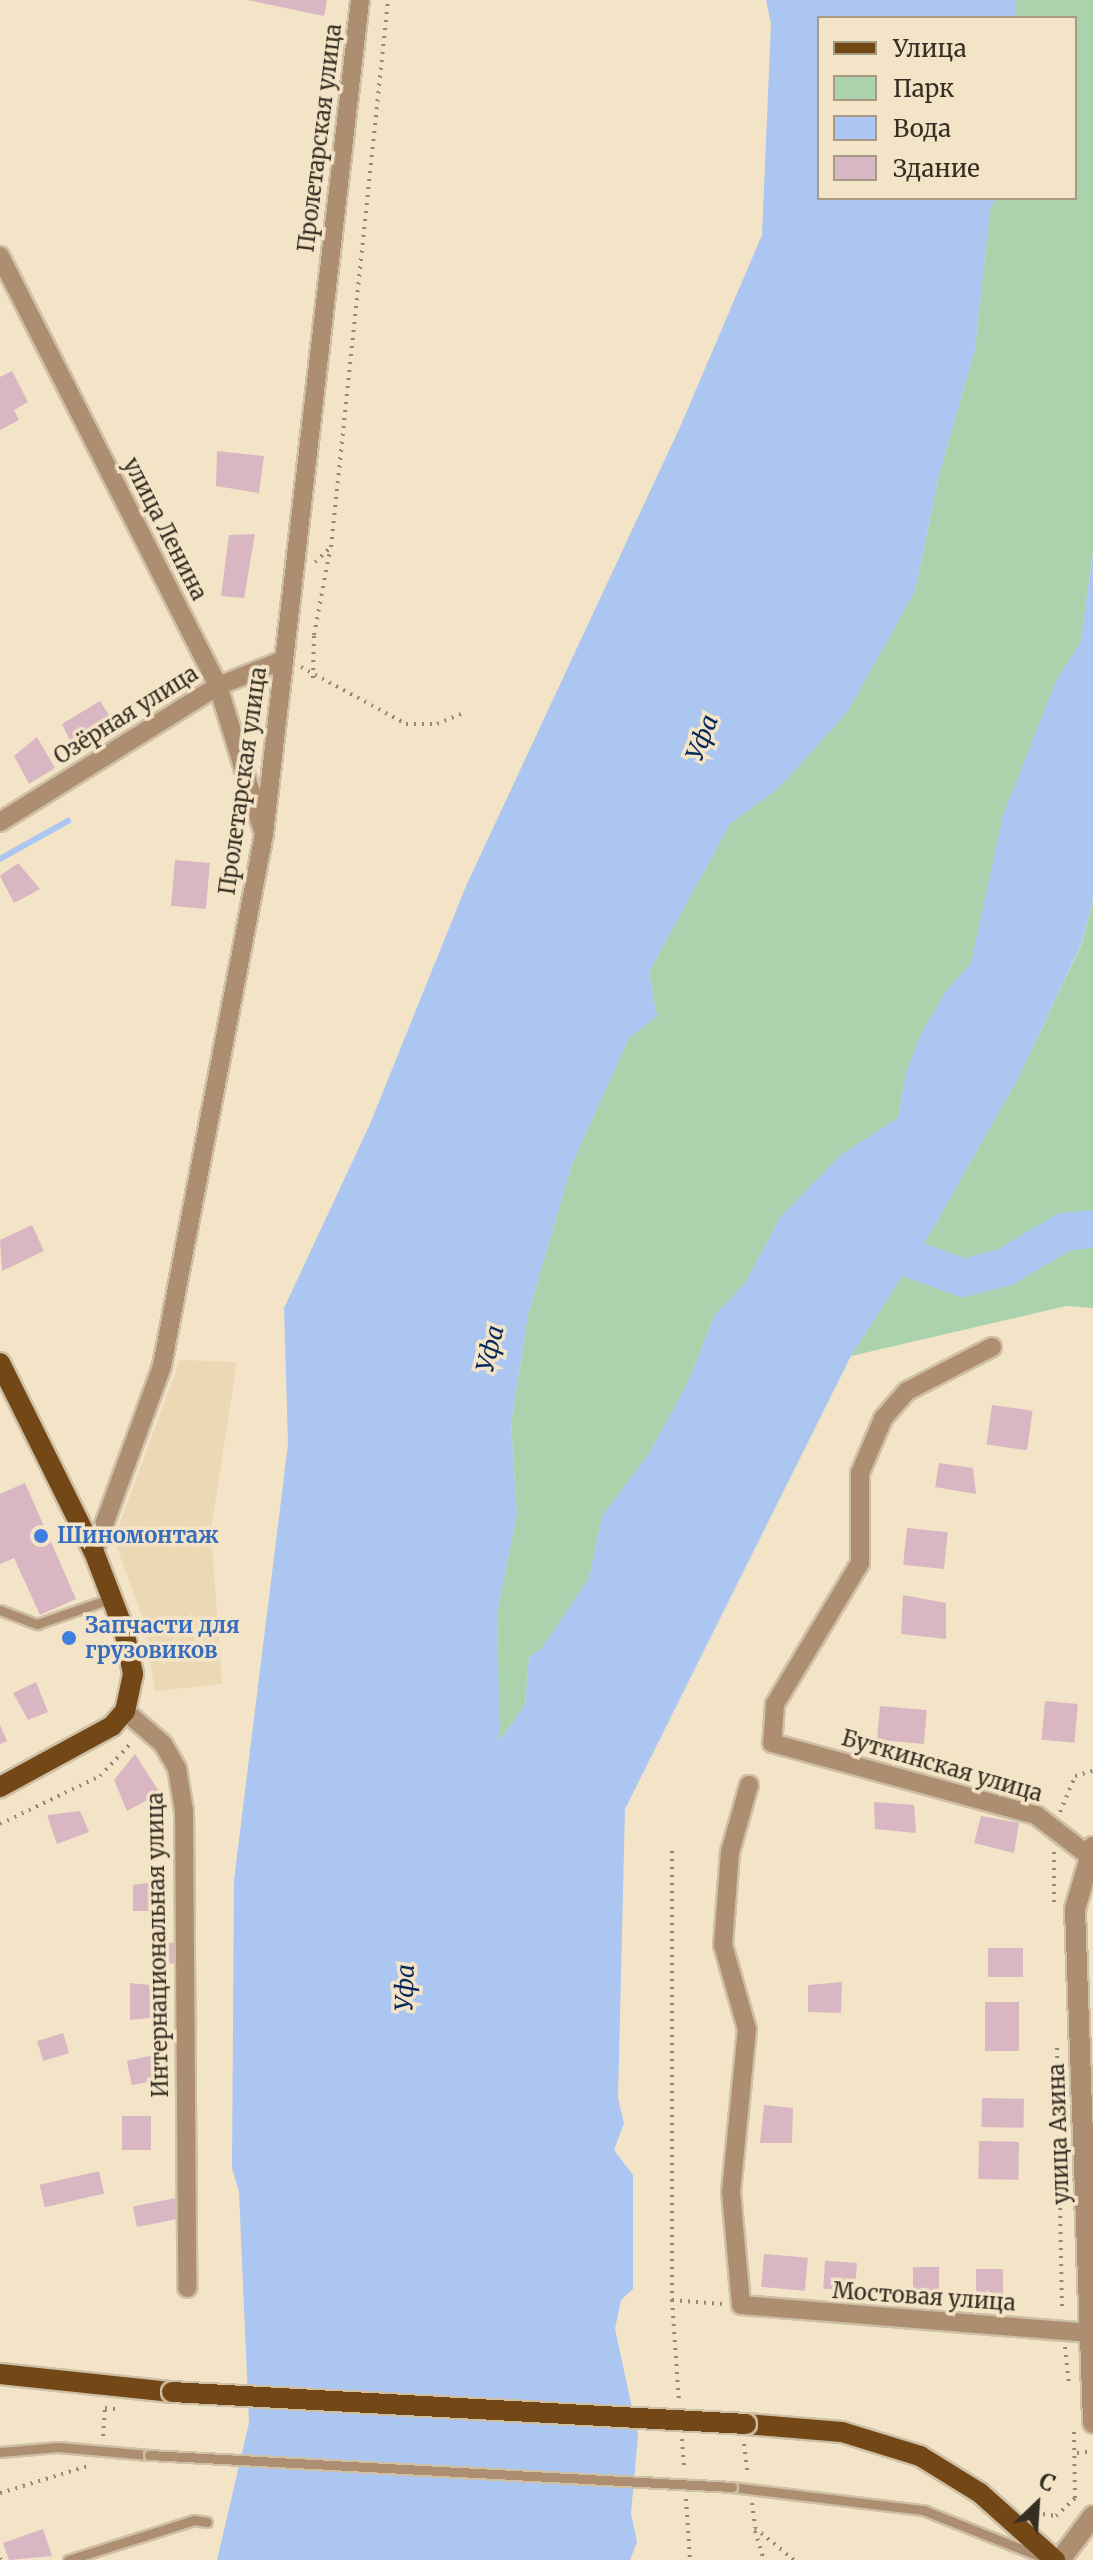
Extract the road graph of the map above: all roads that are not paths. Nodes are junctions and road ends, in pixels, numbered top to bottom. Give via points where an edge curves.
1 (360, 0) edge
2 (0, 256) edge
3 (283, 660) junction
4 (218, 686) junction
5 (0, 822) edge
6 (264, 834) junction
7 (992, 1347) dead end
8 (0, 1363) edge
9 (94, 1552) junction
10 (112, 1598) junction
11 (0, 1610) edge
12 (125, 1711) junction
13 (749, 1785) dead end
14 (0, 1787) edge
15 (1090, 1851) edge
16 (187, 2288) dead end
17 (1090, 2333) junction
18 (0, 2374) edge
19 (1093, 2423) edge
20 (0, 2452) edge
21 (1093, 2516) edge
22 (207, 2522) dead end
23 (68, 2560) edge
24 (1055, 2560) edge

1 - 3 street, Пролетарская улица
2 - 4 street, улица Ленина
3 - 4 street, Озёрная улица
3 - 6 street, Пролетарская улица
4 - 5 street, Озёрная улица
4 - 6 street, улица Ленина
6 - 9 street, Пролетарская улица via 162,1366
7 - 15 street, Буткинская улица via 907,1391 883,1419 860,1473 860,1563 775,1704 772,1743 1036,1815
8 - 9 main road
9 - 10 main road
10 - 11 lane via 37,1624
10 - 12 main road via 133,1674
12 - 14 main road via 96,1739
12 - 16 street, Интернациональная улица via 163,1744 177,1768 184,1811
13 - 17 street, Мостовая улица via 730,1852 723,1945 747,2029 731,2192 748,2307
15 - 17 street, улица Азина via 1075,1909
17 - 19 street, улица Азина
18 - 24 main road, bridge via 172,2392 842,2432 920,2456 980,2493
20 - 24 lane, bridge via 58,2447 732,2487 923,2510
21 - 24 street
22 - 23 lane via 194,2520

